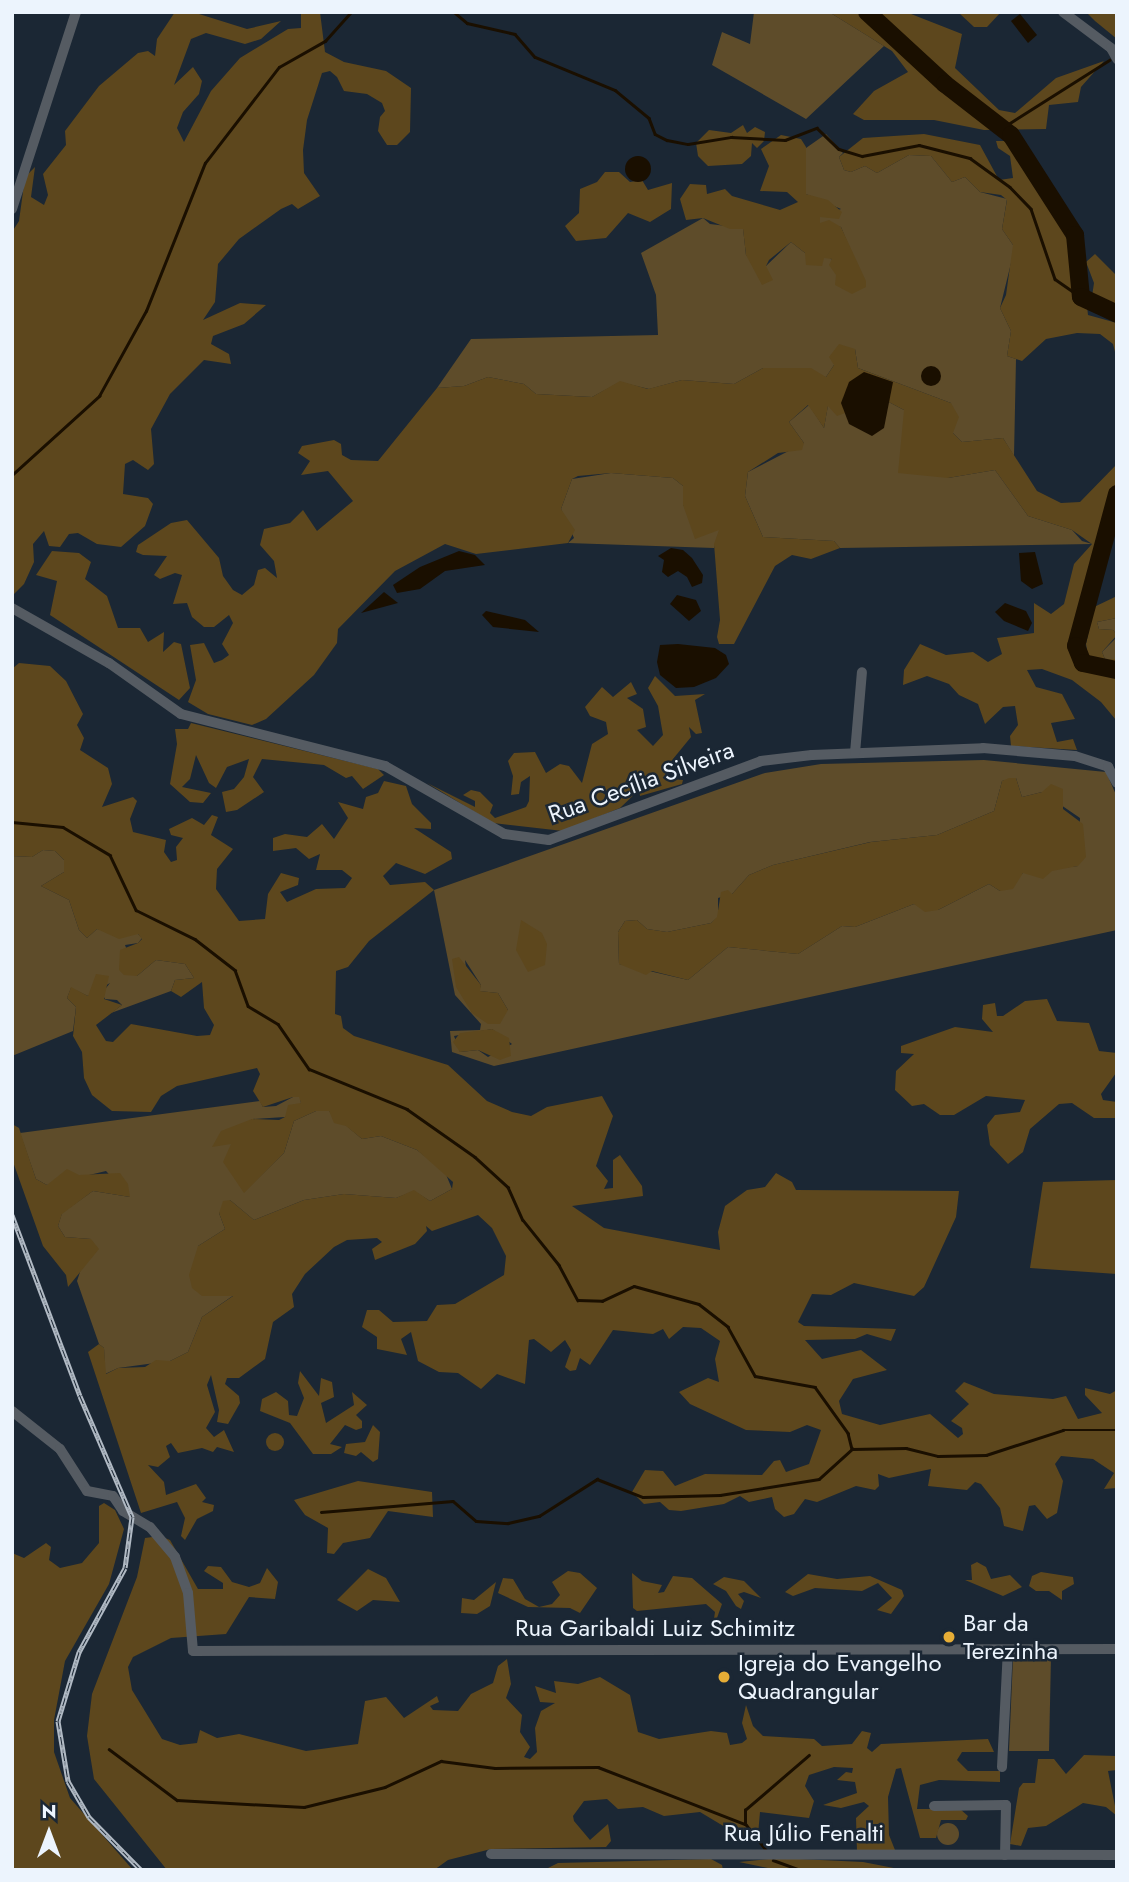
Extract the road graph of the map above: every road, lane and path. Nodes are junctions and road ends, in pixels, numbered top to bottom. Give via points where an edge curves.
1 (76, 12) edge
2 (1063, 12) edge
3 (1117, 59) edge
4 (12, 209) edge
5 (12, 608) edge
6 (862, 672) dead end
7 (855, 753) junction
8 (1117, 783) edge
9 (12, 1411) edge
10 (1117, 1649) edge
11 (1008, 1650) junction
12 (1002, 1767) dead end
13 (934, 1806) dead end
14 (491, 1854) dead end
15 (1005, 1855) junction
16 (1117, 1855) edge

1 - 4 street
2 - 3 street via 1111,48
5 - 7 street, Rua Cecília Silveira via 109,663 181,714 385,766 504,834 549,840 761,761
6 - 7 street
7 - 8 street, Rua Cecília Silveira via 983,748 1075,756 1108,767
9 - 11 street, Rua Garibaldi Luiz Schimitz via 60,1449 87,1491 113,1496 123,1511 150,1527 175,1557 188,1593 194,1651
10 - 11 street, Rua Garibaldi Luiz Schimitz
11 - 12 street
13 - 15 street via 1006,1805
14 - 15 street, Rua Júlio Fenalti
15 - 16 street, Rua Júlio Fenalti

